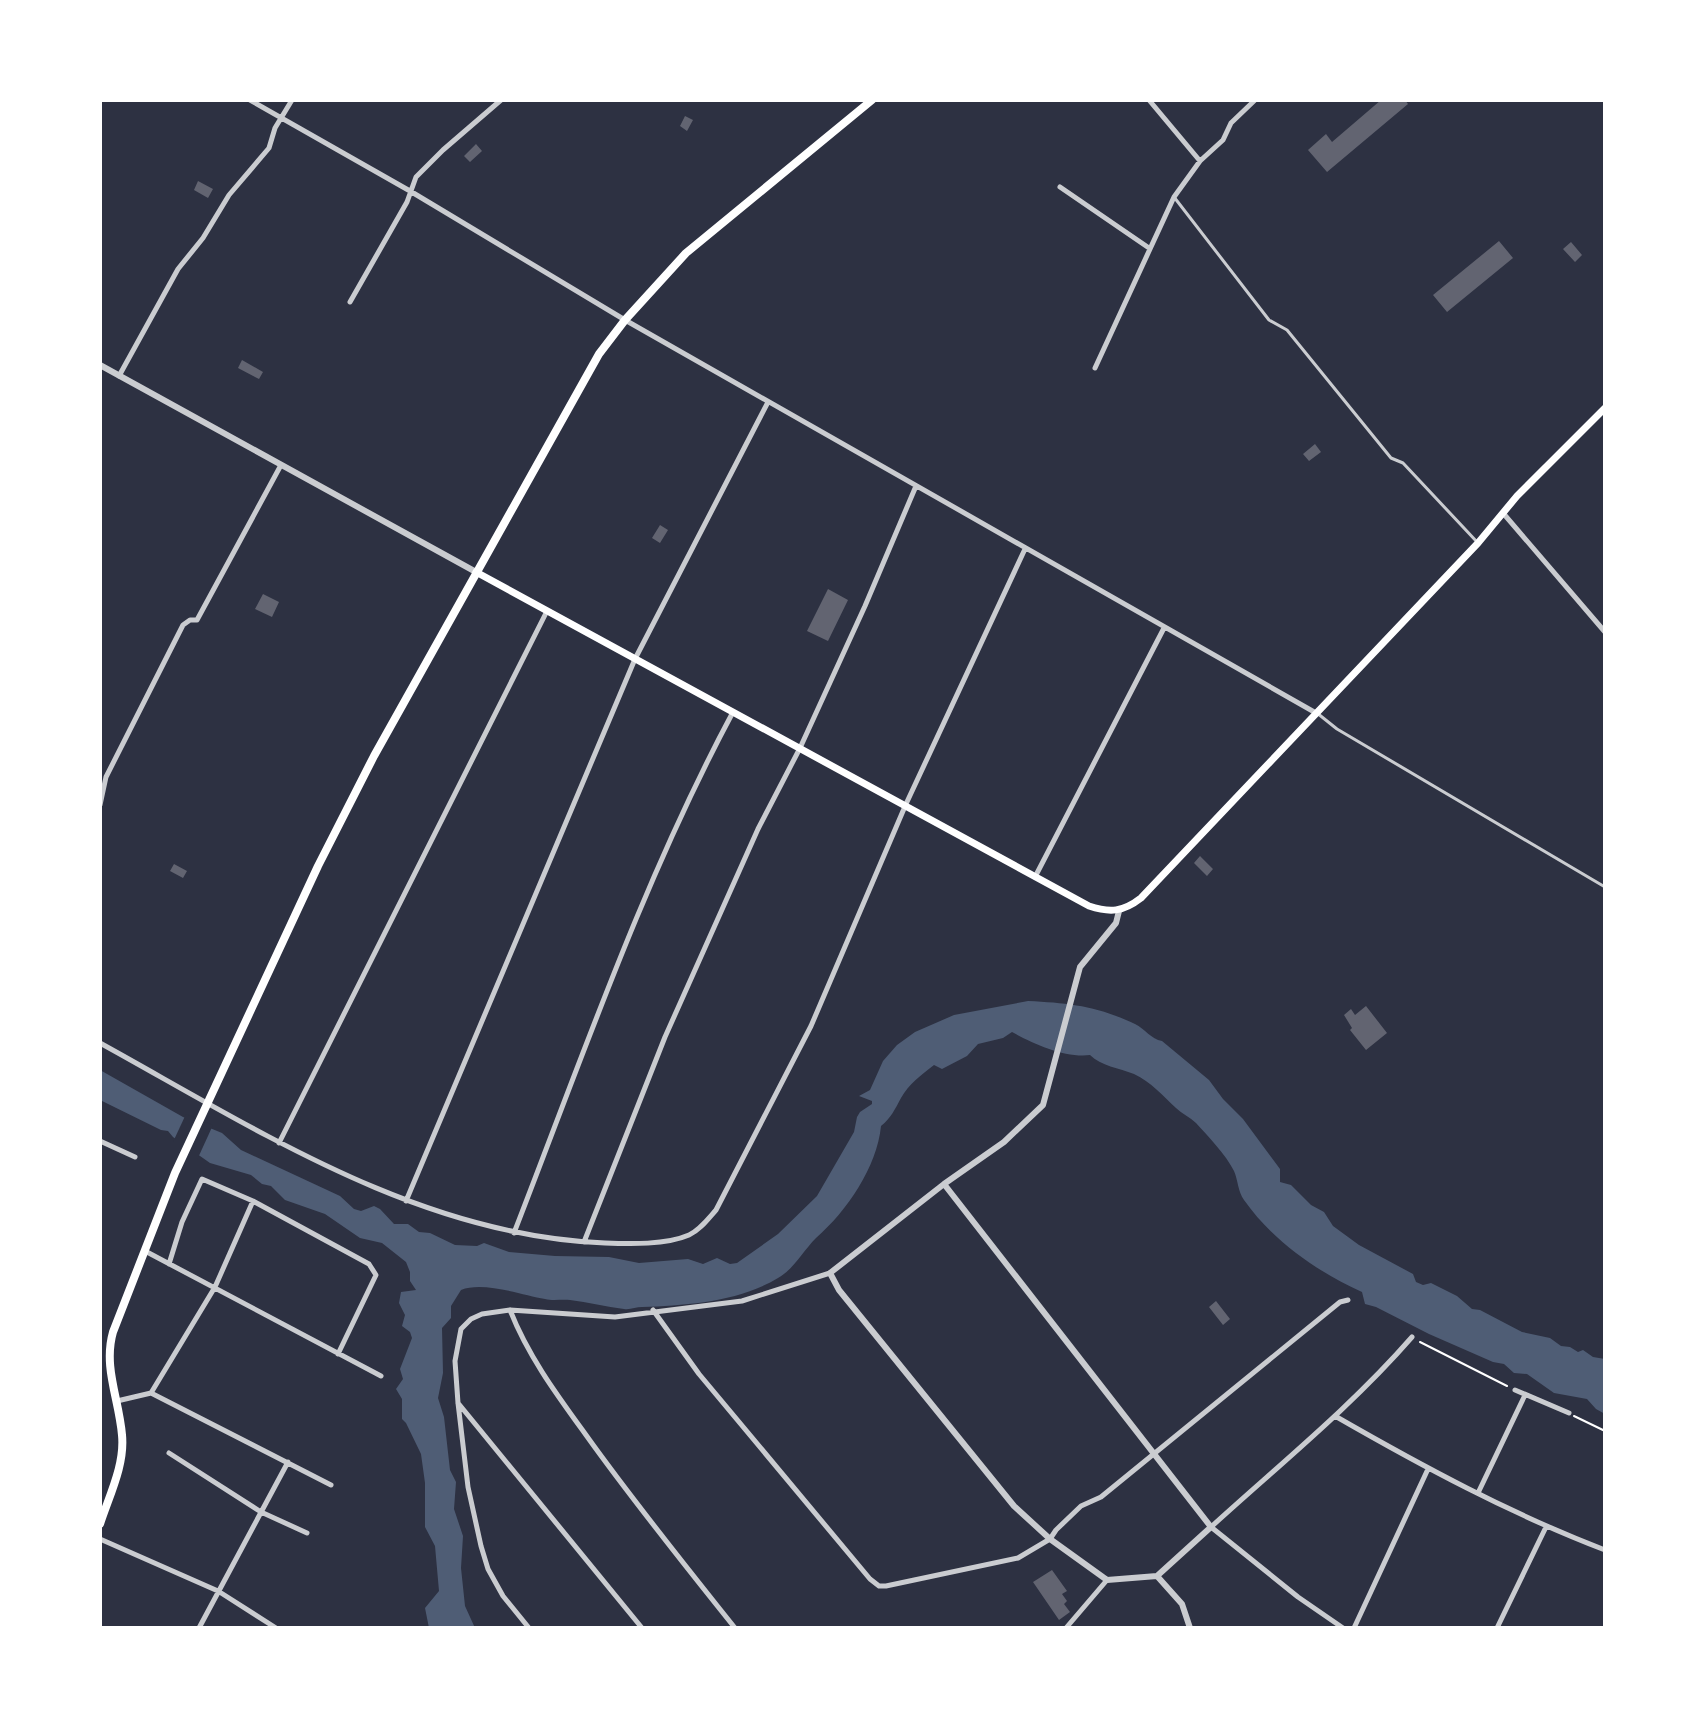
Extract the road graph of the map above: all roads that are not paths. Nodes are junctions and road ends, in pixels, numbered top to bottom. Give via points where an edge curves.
1 (250, 100) edge
2 (292, 100) edge
3 (501, 100) edge
4 (872, 100) edge
5 (1149, 100) edge
6 (1255, 100) edge
7 (282, 117) junction
8 (1200, 161) junction
9 (1060, 187) dead end
10 (410, 191) junction
11 (1174, 197) junction
12 (1149, 248) junction
13 (350, 302) dead end
14 (625, 320) junction
15 (100, 365) edge
16 (1095, 368) dead end
17 (119, 376) junction
18 (768, 402) junction
19 (1605, 408) edge
20 (281, 465) junction
21 (916, 486) junction
22 (1503, 513) junction
23 (1478, 543) junction
24 (1025, 549) junction
25 (476, 572) junction
26 (547, 611) junction
27 (1164, 628) junction
28 (1605, 632) edge
29 (635, 659) junction
30 (733, 712) junction
31 (1317, 713) junction
32 (800, 748) junction
33 (906, 804) junction
34 (100, 805) edge
35 (1035, 877) junction
36 (1605, 887) edge
37 (1119, 911) junction
38 (100, 1043) edge
39 (206, 1106) junction
40 (100, 1141) edge
41 (279, 1143) junction
42 (135, 1157) dead end
43 (944, 1184) junction
44 (253, 1201) junction
45 (406, 1201) junction
46 (514, 1233) junction
47 (584, 1242) junction
48 (144, 1250) junction
49 (169, 1264) junction
50 (830, 1273) junction
51 (215, 1287) junction
52 (1348, 1300) dead end
53 (510, 1310) junction
54 (653, 1310) junction
55 (1412, 1337) road end
56 (338, 1354) junction
57 (104, 1363) edge
58 (381, 1376) dead end
59 (1515, 1390) road end
60 (151, 1393) junction
61 (1525, 1395) junction
62 (117, 1401) junction
63 (458, 1403) junction
64 (1569, 1413) road end
65 (1335, 1416) junction
66 (169, 1453) dead end
67 (1153, 1454) junction
68 (288, 1462) junction
69 (1428, 1469) junction
70 (331, 1485) dead end
71 (1478, 1493) junction
72 (261, 1512) junction
73 (100, 1524) edge
74 (1211, 1527) junction
75 (1546, 1527) junction
76 (307, 1533) dead end
77 (100, 1539) edge
78 (1050, 1539) junction
79 (1605, 1550) edge
80 (1157, 1576) junction
81 (1107, 1580) junction
82 (218, 1591) junction
83 (199, 1628) edge
84 (276, 1628) edge
85 (529, 1628) edge
86 (642, 1628) edge
87 (735, 1628) edge
88 (1066, 1628) edge
89 (1190, 1628) edge
90 (1343, 1628) edge
91 (1354, 1628) edge
92 (1497, 1628) edge

1 - 7 street
2 - 7 street
3 - 10 street via 443,150 416,177
4 - 14 main road via 702,240
5 - 8 street
6 - 8 street
7 - 10 street
7 - 17 street via 269,148 178,269
8 - 11 street
9 - 12 street
10 - 13 street
10 - 14 street
11 - 12 street
11 - 23 lane via 1269,320 1287,330 1391,458 1403,463
12 - 16 street
14 - 18 street
14 - 25 main road via 586,375
15 - 17 street
17 - 20 street
18 - 21 street
18 - 29 street
19 - 22 main road
20 - 25 street
20 - 34 street via 197,620 183,625 106,777
21 - 24 street
21 - 32 street
22 - 23 main road
22 - 28 street
23 - 31 main road
24 - 27 street
24 - 33 street
25 - 26 main road
25 - 39 main road via 318,866
26 - 29 main road
26 - 41 street
27 - 31 street
27 - 35 street
29 - 30 main road
29 - 45 street
30 - 32 main road
30 - 46 street via 693,786
31 - 36 lane
31 - 37 main road via 1141,898
32 - 33 main road
32 - 47 street via 665,1037
33 - 35 main road
33 - 47 street via 811,1026 716,1210 689,1235 638,1244
35 - 37 main road via 1089,906
37 - 43 street via 1116,923 1080,967 1043,1105 1004,1142
38 - 39 street
39 - 41 street
39 - 48 main road
40 - 42 street
41 - 45 street
43 - 50 street
43 - 67 street
44 - 49 street via 202,1179
44 - 51 street
44 - 56 street via 369,1264 376,1275
45 - 46 street
46 - 47 street
48 - 49 street
48 - 57 main road
49 - 51 street
50 - 54 street via 742,1301
50 - 78 street via 1014,1506
51 - 56 street
51 - 60 street
52 - 67 street
53 - 54 street via 615,1317
53 - 63 street via 482,1314 461,1329 455,1361
53 - 87 street via 522,1341 573,1417
54 - 78 street via 725,1406 879,1586 1018,1558
55 - 65 street
56 - 58 street
57 - 62 main road
59 - 61 street
60 - 62 street
60 - 68 street
61 - 64 street
61 - 71 street
62 - 73 main road via 122,1455
63 - 85 street via 468,1487 488,1569
63 - 86 street
65 - 69 street
65 - 74 street
66 - 72 street
67 - 74 street
67 - 78 street via 1101,1497 1081,1506
68 - 70 street
68 - 72 street
69 - 71 street
69 - 91 street
71 - 75 street
72 - 76 street
72 - 82 street
74 - 80 street
74 - 90 street
75 - 79 street
75 - 92 street
77 - 82 street
78 - 81 street
80 - 81 street
80 - 89 street via 1182,1604
81 - 88 street
82 - 83 street
82 - 84 street

